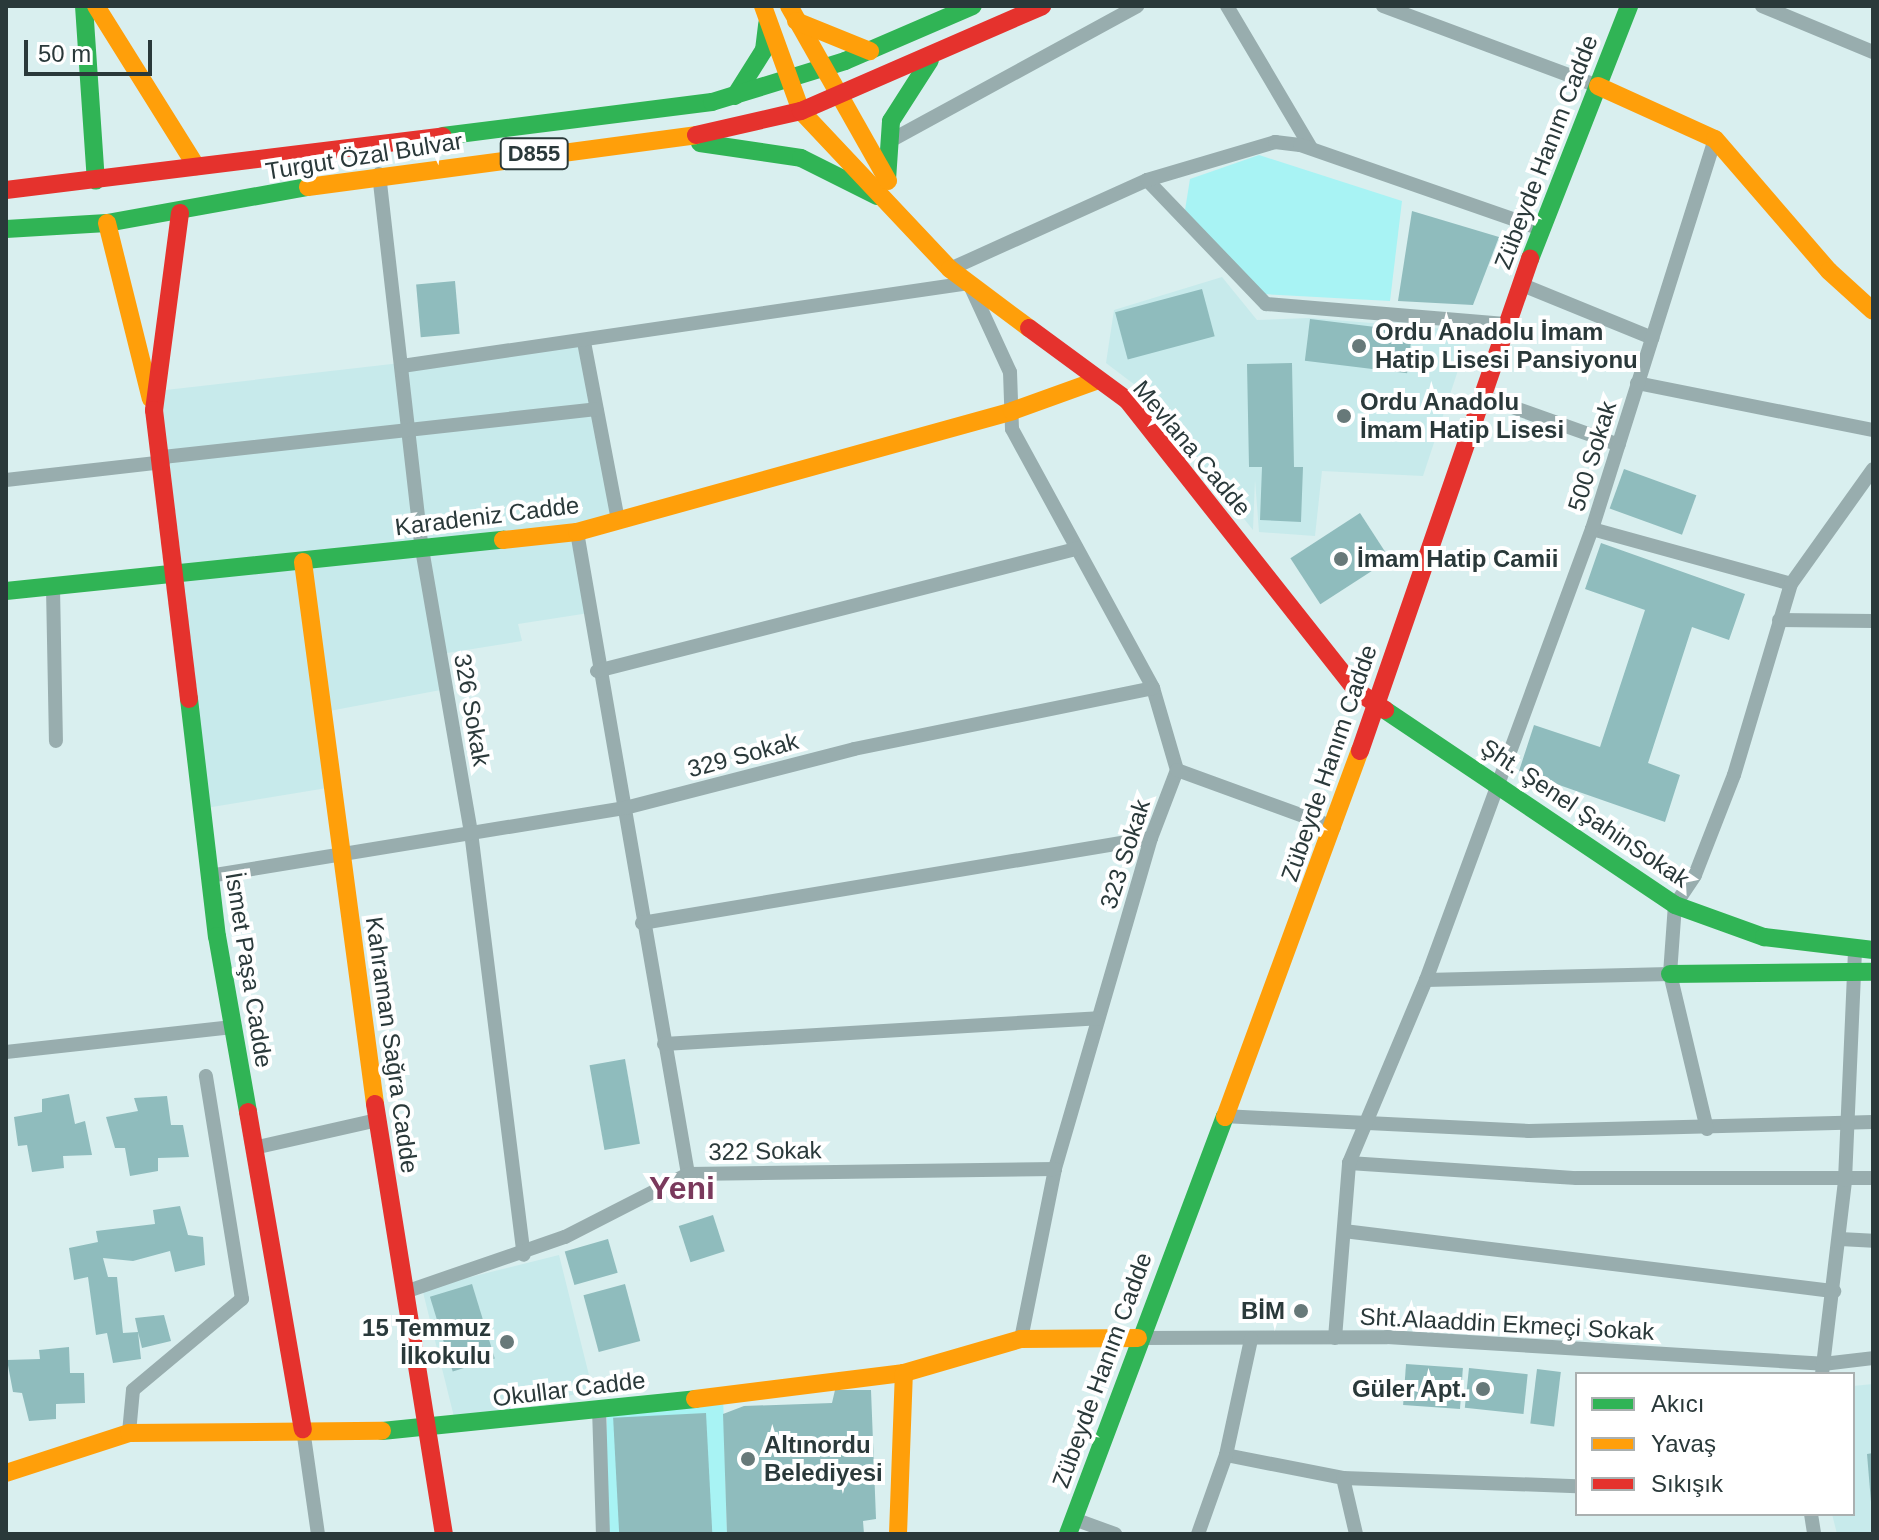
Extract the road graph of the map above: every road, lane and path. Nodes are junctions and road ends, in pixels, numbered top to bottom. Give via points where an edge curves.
1 (84, 6) edge
2 (96, 6) edge
3 (973, 6) edge
4 (1042, 6) edge
5 (1137, 6) edge
6 (1227, 6) edge
7 (1383, 6) edge
8 (1629, 6) edge
9 (1762, 6) edge
10 (792, 14) edge
11 (765, 15) edge
12 (870, 51) junction
13 (1873, 52) edge
14 (930, 60) junction
15 (820, 70) junction
16 (788, 81) junction
17 (1598, 86) junction
18 (735, 96) junction
19 (837, 97) junction
20 (801, 111) junction
21 (1715, 139) junction
22 (677, 140) junction
23 (886, 143) junction
24 (1311, 148) junction
25 (196, 166) junction
26 (379, 174) junction
27 (1147, 180) junction
28 (96, 181) junction
29 (882, 188) junction
30 (6, 190) edge
31 (180, 213) junction
32 (107, 223) junction
33 (6, 229) edge
34 (1541, 229) junction
35 (950, 269) junction
36 (969, 283) junction
37 (1520, 284) junction
38 (1873, 311) edge
39 (1505, 324) junction
40 (1652, 338) junction
41 (584, 342) junction
42 (402, 366) junction
43 (1098, 380) junction
44 (1637, 383) junction
45 (1481, 396) junction
46 (596, 409) junction
47 (154, 410) junction
48 (1012, 411) junction
49 (409, 428) junction
50 (1873, 430) edge
51 (1619, 445) junction
52 (163, 459) junction
53 (1873, 469) edge
54 (6, 480) edge
55 (618, 520) junction
56 (1592, 529) junction
57 (577, 532) junction
58 (422, 549) junction
59 (1077, 549) junction
60 (303, 562) junction
61 (178, 577) junction
62 (1791, 584) junction
63 (53, 588) junction
64 (6, 591) edge
65 (1779, 620) junction
66 (1873, 621) edge
67 (597, 671) junction
68 (1153, 688) junction
69 (1375, 705) junction
70 (56, 741) dead end
71 (1177, 770) junction
72 (1495, 780) junction
73 (625, 808) junction
74 (1334, 827) junction
75 (471, 832) junction
76 (1151, 838) junction
77 (342, 851) junction
78 (209, 876) junction
79 (1675, 905) junction
80 (642, 923) junction
81 (1864, 948) edge
82 (1865, 971) edge
83 (1670, 974) junction
84 (1426, 980) junction
85 (1098, 1018) junction
86 (233, 1027) junction
87 (664, 1044) junction
88 (6, 1052) edge
89 (206, 1076) dead end
90 (1223, 1116) junction
91 (377, 1120) junction
92 (1873, 1122) edge
93 (1364, 1123) junction
94 (1850, 1123) junction
95 (1707, 1129) junction
96 (254, 1148) junction
97 (1349, 1163) junction
98 (1055, 1169) junction
99 (688, 1174) junction
100 (1873, 1178) edge
101 (1845, 1180) junction
102 (1344, 1231) junction
103 (1840, 1239) junction
104 (1873, 1241) edge
105 (524, 1255) junction
106 (1834, 1291) junction
107 (405, 1292) junction
108 (1138, 1338) junction
109 (1335, 1338) junction
110 (1021, 1339) junction
111 (1251, 1339) junction
112 (1873, 1358) edge
113 (1822, 1369) edge
114 (904, 1376) junction
115 (599, 1412) junction
116 (303, 1429) junction
117 (129, 1433) junction
118 (428, 1436) junction
119 (1226, 1455) junction
120 (6, 1473) edge
121 (1343, 1478) junction
122 (1575, 1486) edge
123 (1071, 1526) edge
124 (318, 1534) edge
125 (444, 1534) edge
126 (603, 1534) edge
127 (898, 1534) edge
128 (1115, 1534) edge
129 (1198, 1534) edge
130 (1356, 1534) edge

1 - 28 main road
2 - 25 main road
3 - 12 main road, Turgut Özal Bulvar / D855
4 - 14 main road, Turgut Özal Bulvar / D855
5 - 23 street
6 - 24 street
7 - 17 street
8 - 17 main road, Zübeyde Hanım Cadde
9 - 13 street
10 - 12 main road
10 - 15 main road, Mevlana Cadde
11 - 16 main road, Mevlana Cadde
11 - 18 main road via 764,50
12 - 15 main road, Turgut Özal Bulvar / D855
14 - 19 main road, Turgut Özal Bulvar / D855
14 - 23 main road via 891,121
15 - 16 main road, Turgut Özal Bulvar / D855
15 - 19 main road, Mevlana Cadde
16 - 18 main road, Turgut Özal Bulvar / D855
16 - 20 main road, Mevlana Cadde
17 - 21 main road
17 - 34 main road, Zübeyde Hanım Cadde
18 - 25 main road, Turgut Özal Bulvar / D855 via 599,121
19 - 20 main road, Turgut Özal Bulvar / D855
19 - 29 main road, Mevlana Cadde
20 - 22 main road, Turgut Özal Bulvar / D855
20 - 29 main road, Mevlana Cadde
21 - 38 main road via 1829,271
21 - 40 street, 500 Sokak
22 - 26 main road, Turgut Özal Bulvar / D855
22 - 29 main road via 787,154
23 - 29 main road
24 - 27 street via 1275,142
24 - 34 street
25 - 28 main road, Turgut Özal Bulvar / D855
26 - 31 main road, Turgut Özal Bulvar / D855
26 - 42 street, 326 Sokak
27 - 35 street
27 - 39 street via 1266,304
28 - 30 main road, Turgut Özal Bulvar / D855
29 - 35 main road, Mevlana Cadde
31 - 32 main road, Turgut Özal Bulvar / D855
31 - 47 main road, İsmet Paşa Cadde
32 - 33 main road, Turgut Özal Bulvar / D855
32 - 47 main road, İsmet Paşa Cadde
34 - 37 main road, Zübeyde Hanım Cadde
35 - 36 main road, Mevlana Cadde
36 - 41 street
36 - 43 main road, Mevlana Cadde
36 - 48 street via 1010,372
37 - 39 main road, Zübeyde Hanım Cadde
37 - 40 street
39 - 45 main road, Zübeyde Hanım Cadde
40 - 44 street, 500 Sokak
41 - 42 street
41 - 46 street
42 - 49 street, 326 Sokak
43 - 48 main road, Karadeniz Cadde
43 - 69 main road, Mevlana Cadde via 1127,400
44 - 50 street
44 - 51 street, 500 Sokak
45 - 51 street
45 - 69 main road, Zübeyde Hanım Cadde
46 - 49 street
46 - 55 street
47 - 52 main road, İsmet Paşa Cadde
48 - 55 main road, Karadeniz Cadde
48 - 59 street via 1012,429
49 - 52 street
49 - 58 street, 326 Sokak
51 - 56 street, 500 Sokak
52 - 54 street
52 - 61 main road, İsmet Paşa Cadde
53 - 62 street
55 - 57 main road, Karadeniz Cadde
56 - 62 street
56 - 72 street, 500 Sokak
57 - 58 main road, Karadeniz Cadde
57 - 67 street
58 - 60 main road, Karadeniz Cadde
58 - 75 street, 326 Sokak
59 - 67 street
59 - 68 street
60 - 61 main road, Karadeniz Cadde
60 - 77 main road, Kahraman Sağra Cadde
61 - 63 main road, Karadeniz Cadde
61 - 78 main road, İsmet Paşa Cadde
62 - 65 street
63 - 64 main road, Karadeniz Cadde
63 - 70 street
65 - 66 street
65 - 79 street via 1734,775 1695,875
67 - 73 street
68 - 71 street
68 - 73 street, 329 Sokak via 854,749
69 - 72 main road, Şht. Şenel ŞahinSokak
69 - 74 main road, Zübeyde Hanım Cadde
71 - 74 street
71 - 76 street, 323 Sokak
72 - 79 main road, Şht. Şenel ŞahinSokak
72 - 84 street, 500 Sokak
73 - 75 street, 329 Sokak
73 - 80 street
74 - 90 main road, Zübeyde Hanım Cadde
75 - 77 street, 329 Sokak
75 - 105 street, 326 Sokak
76 - 80 street
76 - 85 street, 323 Sokak
77 - 78 street, 329 Sokak
77 - 91 main road, Kahraman Sağra Cadde
78 - 86 main road, İsmet Paşa Cadde
79 - 81 main road, Şht. Şenel ŞahinSokak via 1764,937
79 - 83 street
80 - 87 street
81 - 82 street
82 - 83 main road
82 - 94 street
83 - 84 street
83 - 95 street
84 - 93 street, 500 Sokak
85 - 87 street
85 - 98 street, 323 Sokak
86 - 88 street
86 - 96 main road, İsmet Paşa Cadde
87 - 99 street
89 - 117 street via 242,1299 133,1390
90 - 93 street
90 - 108 main road, Zübeyde Hanım Cadde
91 - 96 street
91 - 107 main road, Kahraman Sağra Cadde
92 - 94 street
93 - 95 street via 1529,1131
93 - 97 street, 500 Sokak
94 - 95 street
94 - 101 street
96 - 116 main road, İsmet Paşa Cadde
97 - 101 street via 1577,1178
97 - 102 street, 500 Sokak
98 - 99 street, 322 Sokak
98 - 110 street, 323 Sokak
99 - 105 street, 322 Sokak
100 - 101 street
101 - 103 street
102 - 106 street
102 - 109 street, 500 Sokak
103 - 104 street
103 - 106 street
105 - 107 street, 322 Sokak
106 - 113 street
107 - 118 main road, Kahraman Sağra Cadde
108 - 110 main road, Okullar Cadde
108 - 111 street, Sht.Alaaddin Ekmeçi Sokak
108 - 123 main road, Zübeyde Hanım Cadde
109 - 111 street, Sht.Alaaddin Ekmeçi Sokak
109 - 113 street, Sht.Alaaddin Ekmeçi Sokak
110 - 114 main road, Okullar Cadde
111 - 119 street
112 - 113 street, Sht.Alaaddin Ekmeçi Sokak
114 - 115 main road, Okullar Cadde
114 - 127 main road
115 - 118 main road, Okullar Cadde
115 - 126 street
116 - 117 main road, Okullar Cadde
116 - 118 main road, Okullar Cadde
116 - 124 street, İsmet Paşa Cadde
117 - 120 main road, Okullar Cadde
118 - 125 main road, Kahraman Sağra Cadde
119 - 121 street
119 - 129 street
121 - 122 street
121 - 130 street
123 - 128 street

